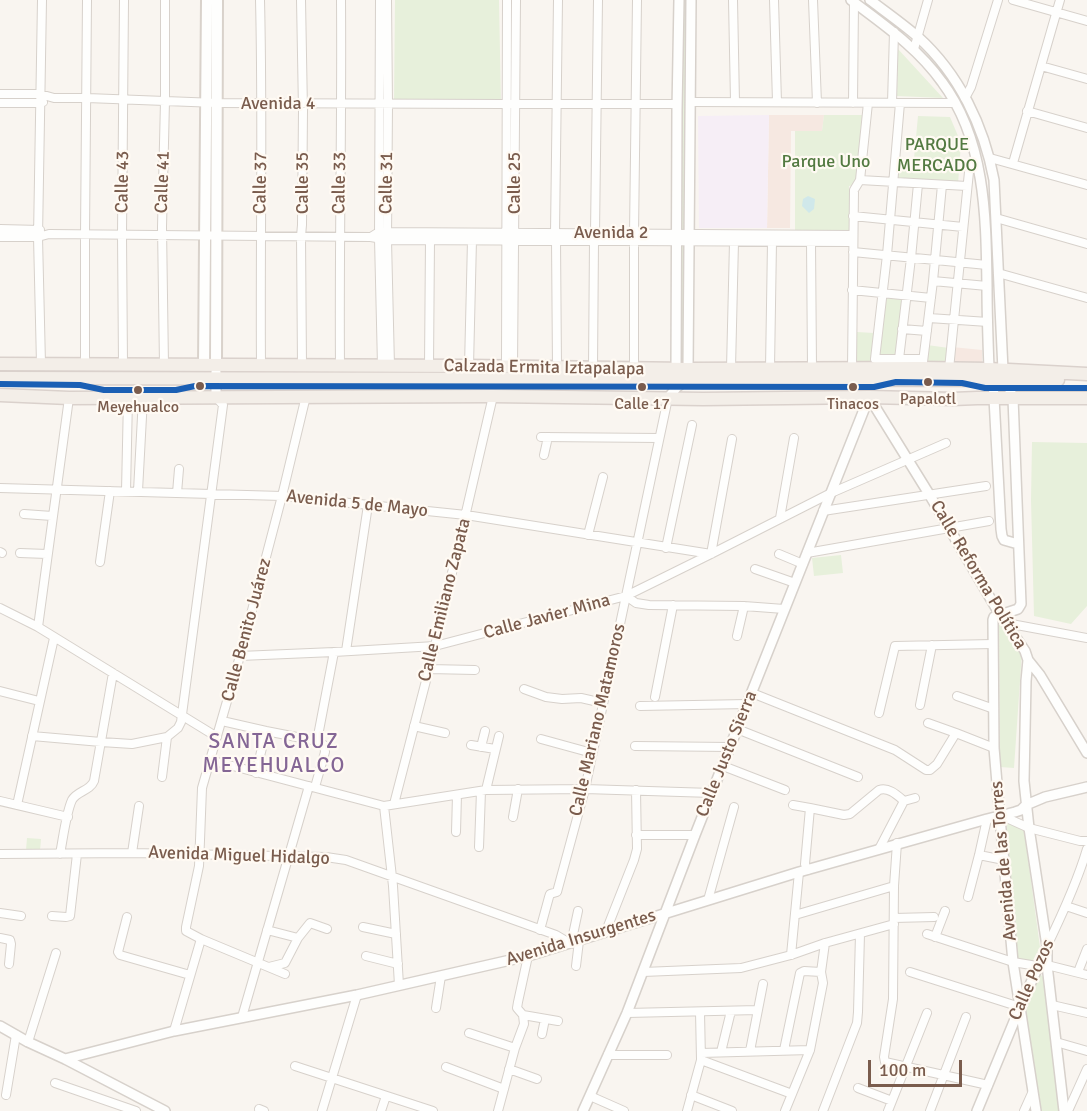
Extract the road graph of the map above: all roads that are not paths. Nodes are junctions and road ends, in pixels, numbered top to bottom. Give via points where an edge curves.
1 (42, 0) edge
2 (87, 0) edge
3 (124, 0) edge
4 (165, 0) edge
5 (207, 0) edge
6 (217, 0) edge
7 (260, 0) edge
8 (301, 0) edge
9 (341, 0) edge
10 (380, 0) edge
11 (387, 0) edge
12 (507, 0) edge
13 (516, 0) edge
14 (558, 0) edge
15 (598, 0) edge
16 (637, 0) edge
17 (679, 0) edge
18 (691, 0) edge
19 (733, 0) edge
20 (774, 0) edge
21 (813, 0) edge
22 (871, 0) edge
23 (928, 0) edge
24 (998, 0) edge
25 (1013, 0) edge
26 (1060, 0) edge
27 (853, 1) edge
28 (1056, 12) junction
29 (1087, 21) edge
30 (894, 32) junction
31 (917, 37) junction
32 (914, 49) junction
33 (1041, 66) junction
34 (1087, 79) edge
35 (0, 94) edge
36 (40, 94) junction
37 (54, 98) junction
38 (87, 98) junction
39 (966, 98) junction
40 (124, 99) junction
41 (165, 101) junction
42 (691, 102) junction
43 (735, 102) junction
44 (777, 102) junction
45 (0, 103) edge
46 (39, 103) junction
47 (211, 103) junction
48 (817, 103) junction
49 (853, 103) junction
50 (868, 103) junction
51 (896, 103) junction
52 (262, 104) junction
53 (303, 104) junction
54 (342, 104) junction
55 (384, 104) junction
56 (509, 104) junction
57 (557, 104) junction
58 (596, 104) junction
59 (635, 104) junction
60 (677, 104) junction
61 (955, 104) junction
62 (1027, 111) junction
63 (1087, 128) edge
64 (976, 158) junction
65 (990, 158) junction
66 (1012, 163) junction
67 (860, 180) junction
68 (892, 183) junction
69 (918, 184) junction
70 (942, 185) junction
71 (1087, 185) edge
72 (967, 186) junction
73 (853, 216) junction
74 (996, 218) junction
75 (889, 220) junction
76 (915, 222) junction
77 (939, 225) junction
78 (963, 227) junction
79 (0, 229) edge
80 (38, 233) junction
81 (162, 234) junction
82 (85, 235) junction
83 (122, 235) junction
84 (210, 235) junction
85 (986, 235) junction
86 (997, 235) junction
87 (260, 236) junction
88 (301, 236) junction
89 (339, 236) junction
90 (381, 236) junction
91 (511, 236) junction
92 (555, 236) junction
93 (0, 237) edge
94 (594, 237) junction
95 (634, 237) junction
96 (677, 238) junction
97 (690, 238) junction
98 (853, 238) junction
99 (430, 240) junction
100 (471, 240) junction
101 (734, 242) junction
102 (772, 242) junction
103 (811, 242) junction
104 (1087, 244) edge
105 (853, 252) junction
106 (887, 255) junction
107 (911, 258) junction
108 (935, 260) junction
109 (960, 263) junction
110 (987, 265) junction
111 (998, 273) junction
112 (933, 281) junction
113 (958, 284) junction
114 (987, 286) junction
115 (852, 290) junction
116 (883, 293) junction
117 (906, 295) junction
118 (932, 298) junction
119 (1087, 298) edge
120 (929, 318) junction
121 (954, 320) junction
122 (988, 326) junction
123 (902, 329) junction
124 (1001, 330) junction
125 (927, 331) junction
126 (899, 359) junction
127 (0, 364) edge
128 (41, 364) junction
129 (86, 364) junction
130 (923, 364) junction
131 (123, 365) junction
132 (164, 365) junction
133 (261, 365) junction
134 (302, 366) junction
135 (340, 366) junction
136 (386, 366) junction
137 (429, 366) junction
138 (468, 366) junction
139 (509, 367) junction
140 (557, 368) junction
141 (593, 368) junction
142 (731, 368) junction
143 (770, 368) junction
144 (812, 368) junction
145 (852, 368) junction
146 (634, 369) junction
147 (949, 369) junction
148 (210, 372) junction
149 (1087, 374) edge
150 (991, 375) junction
151 (1005, 375) junction
152 (681, 377) junction
153 (0, 378) edge
154 (1087, 381) edge
155 (0, 395) edge
156 (306, 396) junction
157 (493, 396) junction
158 (216, 397) junction
159 (869, 397) junction
160 (69, 398) junction
161 (128, 398) junction
162 (143, 398) junction
163 (668, 398) junction
164 (994, 398) junction
165 (1013, 398) junction
166 (1087, 398) edge
167 (692, 425) dead end
168 (659, 438) junction
169 (794, 438) dead end
170 (732, 439) dead end
171 (946, 443) dead end
172 (544, 455) dead end
173 (907, 459) junction
174 (179, 469) dead end
175 (603, 477) dead end
176 (986, 486) dead end
177 (0, 488) edge
178 (56, 489) junction
179 (110, 490) junction
180 (126, 491) junction
181 (138, 491) junction
182 (177, 493) junction
183 (831, 493) junction
184 (211, 494) junction
185 (929, 494) junction
186 (282, 496) junction
187 (368, 505) junction
188 (823, 512) junction
189 (24, 514) dead end
190 (466, 515) junction
191 (52, 516) junction
192 (780, 518) junction
193 (989, 521) dead end
194 (949, 529) junction
195 (588, 535) junction
196 (638, 543) junction
197 (1018, 544) junction
198 (666, 548) junction
199 (20, 553) dead end
200 (807, 553) junction
201 (47, 554) junction
202 (711, 554) junction
203 (779, 555) dead end
204 (100, 562) dead end
205 (803, 564) junction
206 (754, 569) dead end
207 (795, 583) junction
208 (626, 596) junction
209 (673, 605) junction
210 (744, 606) junction
211 (0, 608) edge
212 (783, 609) junction
213 (1003, 619) junction
214 (38, 627) junction
215 (737, 636) dead end
216 (54, 638) junction
217 (1087, 638) edge
218 (993, 644) junction
219 (932, 645) junction
220 (435, 646) junction
221 (346, 651) junction
222 (334, 652) junction
223 (240, 656) junction
224 (1028, 660) junction
225 (429, 669) junction
226 (475, 670) dead end
227 (113, 673) junction
228 (524, 689) dead end
229 (0, 691) edge
230 (752, 693) junction
231 (957, 696) dead end
232 (655, 697) dead end
233 (39, 701) junction
234 (603, 703) junction
235 (747, 704) junction
236 (920, 705) dead end
237 (640, 706) dead end
238 (994, 709) junction
239 (879, 713) dead end
240 (181, 716) junction
241 (222, 721) junction
242 (928, 723) dead end
243 (414, 726) junction
244 (737, 729) junction
245 (266, 731) junction
246 (485, 731) dead end
247 (956, 733) junction
248 (445, 734) dead end
249 (32, 736) junction
250 (499, 736) dead end
251 (167, 737) junction
252 (217, 737) junction
253 (541, 739) dead end
254 (317, 741) junction
255 (101, 742) junction
256 (471, 745) dead end
257 (635, 746) dead end
258 (481, 747) junction
259 (730, 747) junction
260 (994, 748) junction
261 (495, 749) junction
262 (591, 753) junction
263 (1087, 753) edge
264 (210, 760) junction
265 (723, 766) junction
266 (256, 773) junction
267 (162, 777) dead end
268 (858, 777) dead end
269 (312, 787) junction
270 (1087, 787) edge
271 (518, 789) junction
272 (585, 789) junction
273 (636, 790) junction
274 (785, 790) dead end
275 (483, 791) junction
276 (712, 792) junction
277 (457, 795) junction
278 (915, 798) dead end
279 (0, 801) edge
280 (904, 801) junction
281 (394, 804) junction
282 (17, 805) junction
283 (793, 805) dead end
284 (1026, 805) junction
285 (139, 806) dead end
286 (384, 806) junction
287 (734, 807) dead end
288 (810, 808) junction
289 (1000, 815) junction
290 (68, 817) junction
291 (513, 818) dead end
292 (987, 819) junction
293 (1029, 828) junction
294 (456, 832) dead end
295 (636, 835) junction
296 (694, 835) junction
297 (1087, 841) edge
298 (897, 843) junction
299 (479, 846) dead end
300 (879, 849) junction
301 (1087, 849) edge
302 (132, 853) junction
303 (0, 854) edge
304 (60, 854) junction
305 (77, 854) junction
306 (201, 854) junction
307 (979, 855) junction
308 (290, 856) junction
309 (1004, 860) junction
310 (803, 871) junction
311 (1083, 875) edge
312 (392, 877) junction
313 (894, 886) junction
314 (968, 897) dead end
315 (708, 900) junction
316 (1066, 906) junction
317 (578, 911) dead end
318 (945, 911) dead end
319 (0, 913) edge
320 (664, 913) junction
321 (1087, 913) edge
322 (795, 915) junction
323 (21, 916) dead end
324 (52, 916) dead end
325 (127, 917) dead end
326 (934, 917) dead end
327 (894, 921) junction
328 (363, 927) dead end
329 (327, 929) dead end
330 (267, 930) junction
331 (540, 930) junction
332 (606, 931) junction
333 (396, 934) junction
334 (860, 934) junction
335 (927, 934) dead end
336 (935, 937) junction
337 (0, 938) edge
338 (298, 938) junction
339 (201, 939) junction
340 (575, 942) junction
341 (825, 943) junction
342 (1047, 946) junction
343 (1087, 949) edge
344 (56, 953) dead end
345 (791, 955) junction
346 (366, 956) dead end
347 (528, 956) junction
348 (0, 958) edge
349 (257, 962) junction
350 (1013, 962) junction
351 (398, 964) junction
352 (576, 966) dead end
353 (1042, 966) junction
354 (268, 968) junction
355 (643, 972) junction
356 (821, 972) junction
357 (910, 972) dead end
358 (1077, 972) junction
359 (285, 974) dead end
360 (190, 975) junction
361 (441, 975) junction
362 (1087, 975) edge
363 (763, 984) dead end
364 (399, 985) junction
365 (357, 995) junction
366 (1052, 1005) junction
367 (1020, 1007) junction
368 (436, 1008) dead end
369 (758, 1010) junction
370 (731, 1011) junction
371 (700, 1012) junction
372 (627, 1013) junction
373 (1087, 1013) edge
374 (927, 1014) dead end
375 (523, 1015) junction
376 (242, 1017) junction
377 (966, 1017) dead end
378 (545, 1019) junction
379 (558, 1021) dead end
380 (0, 1026) edge
381 (174, 1031) junction
382 (469, 1033) dead end
383 (542, 1034) dead end
384 (16, 1035) junction
385 (28, 1042) junction
386 (1056, 1042) junction
387 (515, 1048) junction
388 (784, 1050) junction
389 (810, 1050) junction
390 (750, 1051) junction
391 (1087, 1051) edge
392 (721, 1052) junction
393 (608, 1055) junction
394 (667, 1055) dead end
395 (701, 1057) junction
396 (65, 1059) junction
397 (295, 1066) dead end
398 (446, 1067) dead end
399 (906, 1067) junction
400 (509, 1069) junction
401 (1087, 1069) edge
402 (944, 1076) junction
403 (333, 1079) junction
404 (537, 1079) dead end
405 (55, 1083) dead end
406 (988, 1085) junction
407 (858, 1088) dead end
408 (504, 1089) junction
409 (1033, 1091) junction
410 (792, 1094) junction
411 (6, 1095) dead end
412 (691, 1095) junction
413 (386, 1096) junction
414 (590, 1096) junction
415 (892, 1101) junction
416 (151, 1108) edge
417 (136, 1111) edge
418 (163, 1111) edge
419 (322, 1111) edge
420 (381, 1111) edge
421 (433, 1111) edge
422 (498, 1111) edge
423 (583, 1111) edge
424 (624, 1111) edge
425 (687, 1111) edge
426 (732, 1111) edge
427 (785, 1111) edge
428 (823, 1111) edge
429 (888, 1111) edge
430 (930, 1111) edge
431 (977, 1111) edge
432 (1024, 1111) edge
433 (1036, 1111) edge
434 (1064, 1111) edge
435 (1068, 1111) edge

1 - 36 street
2 - 38 street
3 - 40 street, Calle 43
4 - 41 street, Calle 41
5 - 47 main road
6 - 47 main road
7 - 52 street, Calle 37
8 - 53 street, Calle 35
9 - 54 street, Calle 33
10 - 55 street, Calle 31
11 - 55 street, Calle 31
12 - 56 street, Calle 25
13 - 56 street, Calle 25
14 - 57 street
15 - 58 street
16 - 59 street
17 - 60 street
18 - 42 street
19 - 43 street
20 - 44 street
21 - 48 street
22 - 31 street
23 - 31 street
24 - 39 street
25 - 28 street
26 - 28 street
27 - 30 street
27 - 49 street
28 - 29 street
28 - 33 street
30 - 32 street
30 - 51 street
31 - 32 street
31 - 39 street via 949,71
32 - 61 street via 943,82
33 - 34 street
33 - 62 street
35 - 36 street, Avenida 4
36 - 37 street, Avenida 4
36 - 46 street
37 - 38 street, Avenida 4
37 - 46 street, Avenida 4
38 - 40 street, Avenida 4
38 - 82 street
39 - 65 street
40 - 41 street, Avenida 4
40 - 83 street, Calle 43
41 - 47 street, Avenida 4
41 - 81 street, Calle 41
42 - 43 street
42 - 97 street
43 - 44 street
44 - 48 street
45 - 46 street, Avenida 4
46 - 80 street
47 - 52 street, Avenida 4
47 - 84 main road
48 - 49 street
49 - 50 street
50 - 51 street
50 - 67 street
51 - 61 street
51 - 68 street
52 - 53 street, Avenida 4
52 - 87 street, Calle 37
53 - 54 street, Avenida 4
53 - 88 street, Calle 35
54 - 55 street, Avenida 4
54 - 89 street, Calle 33
55 - 56 street, Avenida 4
55 - 90 street, Calle 31
56 - 57 street, Avenida 4
56 - 91 street, Calle 25
57 - 58 street, Avenida 4
57 - 92 street
58 - 59 street, Avenida 4
58 - 94 street
59 - 60 street, Avenida 4
59 - 95 street
60 - 96 street
61 - 64 street
62 - 63 street
62 - 66 street
64 - 72 street
64 - 85 street
65 - 66 street
65 - 74 street
66 - 71 street
67 - 68 street
67 - 73 street via 854,190
68 - 69 street
68 - 75 street
69 - 70 street
69 - 76 street
70 - 72 street
70 - 77 street
72 - 78 street
73 - 75 street
73 - 98 street
74 - 86 street
74 - 104 street
75 - 76 street
75 - 106 street
76 - 77 street
76 - 107 street
77 - 78 street
77 - 108 street
78 - 109 street
79 - 80 street, Avenida 2
80 - 82 street, Avenida 2
80 - 93 street, Avenida 2
80 - 128 street
81 - 83 street, Avenida 2
81 - 84 street, Avenida 2
81 - 132 street, Calle 41
82 - 83 street, Avenida 2
82 - 129 street
83 - 131 street, Calle 43
84 - 87 street, Avenida 2
84 - 148 main road
85 - 86 street
85 - 110 street
86 - 111 street
87 - 88 street, Avenida 2
87 - 133 street, Calle 37
88 - 89 street, Avenida 2
88 - 134 street, Calle 35
89 - 90 street, Avenida 2
89 - 135 street, Calle 33
90 - 91 street, Avenida 2
90 - 99 street, Avenida 2
90 - 136 street, Calle 31
91 - 92 street, Avenida 2
91 - 100 street, Avenida 2
91 - 139 street, Calle 25
92 - 94 street, Avenida 2
92 - 140 street
94 - 95 street, Avenida 2
94 - 141 street
95 - 96 street, Avenida 2
95 - 146 street
96 - 97 street, Avenida 2
96 - 152 street
97 - 98 street, Avenida 2
97 - 101 street, Avenida 2
97 - 152 street
98 - 103 street, Avenida 2
98 - 105 street
99 - 100 street, Avenida 2
99 - 137 street
100 - 138 street
101 - 102 street, Avenida 2
101 - 142 street
102 - 103 street, Avenida 2
102 - 143 street
103 - 144 street
105 - 106 street
105 - 115 street
106 - 107 street
106 - 116 street
107 - 108 street
107 - 117 street
108 - 109 street
108 - 112 street
109 - 110 street
109 - 113 street
110 - 114 street
111 - 119 street
111 - 124 street
112 - 113 street
112 - 118 street
113 - 114 street
113 - 121 street
114 - 122 street
115 - 116 street
115 - 145 street
116 - 117 street
116 - 126 street via 875,359
117 - 118 street
117 - 123 street
118 - 120 street
120 - 121 street
120 - 125 street
121 - 122 street
121 - 147 street
122 - 124 street
122 - 150 street
123 - 125 street
123 - 126 street
124 - 151 street
125 - 130 street
126 - 130 street
127 - 128 main road, Calzada Ermita Iztapalapa
128 - 129 main road, Calzada Ermita Iztapalapa
129 - 131 main road, Calzada Ermita Iztapalapa
130 - 145 main road, Calzada Ermita Iztapalapa
130 - 147 main road, Calzada Ermita Iztapalapa
131 - 132 main road, Calzada Ermita Iztapalapa
132 - 148 main road, Calzada Ermita Iztapalapa
133 - 134 main road, Calzada Ermita Iztapalapa
133 - 148 main road, Calzada Ermita Iztapalapa
134 - 135 main road, Calzada Ermita Iztapalapa
135 - 136 main road, Calzada Ermita Iztapalapa
136 - 137 main road, Calzada Ermita Iztapalapa
137 - 138 main road, Calzada Ermita Iztapalapa
138 - 139 main road, Calzada Ermita Iztapalapa
139 - 140 main road, Calzada Ermita Iztapalapa
140 - 141 main road, Calzada Ermita Iztapalapa
141 - 146 main road, Calzada Ermita Iztapalapa
142 - 143 main road, Calzada Ermita Iztapalapa
142 - 152 main road, Calzada Ermita Iztapalapa
143 - 144 main road, Calzada Ermita Iztapalapa
144 - 145 main road, Calzada Ermita Iztapalapa
146 - 152 main road, Calzada Ermita Iztapalapa
147 - 150 main road, Calzada Ermita Iztapalapa
148 - 152 main road, Calzada Ermita Iztapalapa
148 - 153 main road, Calzada Ermita Iztapalapa
148 - 158 street
149 - 151 main road, Calzada Ermita Iztapalapa
150 - 151 main road, Calzada Ermita Iztapalapa
150 - 152 main road, Calzada Ermita Iztapalapa
150 - 164 street
151 - 154 main road, Calzada Ermita Iztapalapa
151 - 165 street
152 - 163 street
155 - 160 main road, Calzada Ermita Iztapalapa
156 - 157 main road, Calzada Ermita Iztapalapa
156 - 158 main road, Calzada Ermita Iztapalapa
156 - 186 street, Calle Benito Juárez
157 - 163 main road, Calzada Ermita Iztapalapa
157 - 190 street, Calle Emiliano Zapata
158 - 162 main road, Calzada Ermita Iztapalapa
158 - 184 street via 223,405
159 - 163 main road, Calzada Ermita Iztapalapa
159 - 164 main road, Calzada Ermita Iztapalapa
159 - 173 street, Calle Reforma Política
159 - 183 street, Calle Justo Sierra
160 - 161 main road, Calzada Ermita Iztapalapa
160 - 178 street
161 - 162 main road, Calzada Ermita Iztapalapa
161 - 180 street
162 - 181 street
163 - 168 street, Calle Mariano Matamoros
164 - 165 main road, Calzada Ermita Iztapalapa
164 - 197 street via 1002,536
165 - 166 main road, Calzada Ermita Iztapalapa
165 - 197 street
167 - 198 street
168 - 172 street via 544,437
168 - 196 street, Calle Mariano Matamoros
169 - 192 street
170 - 202 street
171 - 173 street, Calle Javier Mina
173 - 183 street, Calle Javier Mina
173 - 185 street, Calle Reforma Política
174 - 182 street
175 - 195 street
176 - 185 street
177 - 178 street, Avenida 5 de Mayo
178 - 179 street, Avenida 5 de Mayo
178 - 191 street
179 - 180 street, Avenida 5 de Mayo
179 - 204 street
180 - 181 street, Avenida 5 de Mayo
181 - 182 street, Avenida 5 de Mayo
182 - 184 street, Avenida 5 de Mayo
183 - 188 street, Calle Justo Sierra
183 - 192 street, Calle Javier Mina
184 - 186 street, Avenida 5 de Mayo
184 - 240 street
185 - 188 street
185 - 194 street, Calle Reforma Política
186 - 187 street, Avenida 5 de Mayo
186 - 223 street, Calle Benito Juárez
187 - 190 street, Avenida 5 de Mayo
187 - 221 street
188 - 200 street, Calle Justo Sierra
189 - 191 street
190 - 195 street, Avenida 5 de Mayo
190 - 220 street, Calle Emiliano Zapata
191 - 201 street
192 - 202 street, Calle Javier Mina
193 - 194 street
194 - 200 street
194 - 213 street, Calle Reforma Política
195 - 196 street, Avenida 5 de Mayo
196 - 198 street, Avenida 5 de Mayo
196 - 208 street, Calle Mariano Matamoros
197 - 213 street via 1021,604
198 - 202 street, Avenida 5 de Mayo
199 - 201 street
200 - 205 street, Calle Justo Sierra
201 - 214 street
202 - 208 street, Calle Javier Mina
203 - 205 street
205 - 207 street, Calle Justo Sierra
206 - 207 street
207 - 212 street, Calle Justo Sierra
208 - 209 street via 636,603
208 - 220 street, Calle Javier Mina
208 - 234 street, Calle Mariano Matamoros
209 - 210 street
209 - 232 street
210 - 212 street
210 - 215 street
211 - 214 street
212 - 230 street, Calle Justo Sierra
213 - 217 street
213 - 218 street, Avenida de las Torres via 994,617
213 - 224 street, Calle Reforma Política
214 - 216 street
216 - 227 street
216 - 233 street
218 - 219 street
218 - 238 street, Avenida de las Torres
219 - 236 street
219 - 239 street via 895,646
220 - 221 street, Calle Javier Mina
220 - 225 street, Calle Emiliano Zapata
221 - 222 street, Calle Javier Mina
222 - 223 street, Calle Javier Mina
222 - 254 street
223 - 241 street, Calle Benito Juárez
224 - 263 street, Calle Reforma Política
224 - 284 street, Avenida de las Torres
225 - 226 street
225 - 243 street, Calle Emiliano Zapata
227 - 240 street
227 - 255 street
228 - 234 street via 546,697
229 - 233 street
230 - 235 street, Calle Justo Sierra
230 - 247 street via 895,750 926,770 937,764
231 - 238 street
233 - 249 street
234 - 262 street, Calle Mariano Matamoros
235 - 237 street
235 - 244 street, Calle Justo Sierra
238 - 260 street, Avenida de las Torres
240 - 251 street via 178,728
240 - 252 street
241 - 245 street
241 - 252 street, Calle Benito Juárez
242 - 247 street
243 - 248 street
243 - 281 street, Calle Emiliano Zapata
244 - 259 street, Calle Justo Sierra
244 - 268 street
245 - 254 street
245 - 266 street
246 - 258 street
247 - 260 street
249 - 255 street
249 - 282 street
250 - 261 street
251 - 255 street via 132,744
251 - 267 street
252 - 264 street, Calle Benito Juárez
253 - 262 street
254 - 269 street via 324,745 325,752
255 - 290 street via 92,786 73,799
256 - 258 street
257 - 259 street
258 - 261 street
259 - 265 street, Calle Justo Sierra
260 - 289 street, Avenida de las Torres
261 - 275 street
262 - 272 street, Calle Mariano Matamoros
264 - 266 street
264 - 306 street, Calle Benito Juárez via 202,788
265 - 274 street
265 - 276 street, Calle Justo Sierra
266 - 269 street
269 - 286 street
269 - 308 street
270 - 284 street, Avenida Insurgentes
271 - 272 street
271 - 275 street
271 - 291 street
272 - 273 street
272 - 331 street, Calle Mariano Matamoros via 557,892 550,894
273 - 276 street
273 - 295 street
275 - 277 street
275 - 299 street
276 - 296 street, Calle Justo Sierra
277 - 281 street
277 - 294 street
278 - 280 street
279 - 282 street
280 - 288 street via 884,789 850,814
280 - 300 street
281 - 286 street
282 - 290 street
283 - 288 street
284 - 289 street, Avenida Insurgentes
284 - 293 street, Avenida de las Torres
285 - 302 street
286 - 312 street
287 - 315 street
288 - 310 street
289 - 292 street, Avenida Insurgentes
289 - 293 street
289 - 309 street, Avenida de las Torres
290 - 304 street
292 - 298 street, Avenida Insurgentes
292 - 307 street
293 - 297 street
293 - 342 street, Avenida de las Torres
295 - 296 street
295 - 332 street via 634,860
296 - 320 street, Calle Justo Sierra
298 - 300 street, Avenida Insurgentes
298 - 313 street
300 - 310 street, Avenida Insurgentes
301 - 311 street, Calle Pozos
302 - 305 street, Avenida Miguel Hidalgo
302 - 306 street, Avenida Miguel Hidalgo
303 - 304 street, Avenida Miguel Hidalgo
304 - 305 street, Avenida Miguel Hidalgo
305 - 324 street via 70,916
306 - 308 street, Avenida Miguel Hidalgo
306 - 339 street, Calle Benito Juárez via 186,931
307 - 309 street
307 - 314 street
308 - 312 street, Avenida Miguel Hidalgo via 346,860
308 - 330 street
309 - 350 street, Avenida de las Torres
310 - 315 street, Avenida Insurgentes
310 - 322 street
311 - 316 street, Calle Pozos
312 - 331 street, Avenida Miguel Hidalgo
312 - 333 street
313 - 322 street
313 - 327 street
315 - 320 street, Avenida Insurgentes
316 - 321 street
316 - 342 street, Calle Pozos
317 - 340 street
318 - 336 street
319 - 323 street
320 - 332 street, Avenida Insurgentes
320 - 355 street, Calle Justo Sierra
322 - 345 street
325 - 360 street via 120,955
326 - 327 street
327 - 334 street
327 - 399 street via 893,999 884,1057 885,1062
328 - 333 street
329 - 338 street via 310,923
330 - 338 street
330 - 349 street
331 - 340 street, Avenida Miguel Hidalgo
332 - 340 street, Avenida Insurgentes
333 - 351 street
334 - 341 street
334 - 428 street via 857,1023
335 - 336 street
336 - 350 street
337 - 348 street via 10,940 11,944 10,962
338 - 354 street via 285,963
339 - 349 street
339 - 360 street
340 - 347 street, Avenida Insurgentes
340 - 352 street
341 - 345 street
341 - 356 street
342 - 353 street, Avenida de las Torres
343 - 358 street
344 - 385 street
345 - 355 street via 741,968
346 - 351 street
347 - 361 street, Avenida Insurgentes
347 - 375 street via 517,1008
349 - 354 street
349 - 376 street
350 - 353 street
350 - 367 street, Avenida de las Torres
351 - 364 street
353 - 358 street
353 - 366 street, Avenida de las Torres
353 - 367 street, Calle Pozos
354 - 359 street
355 - 372 street, Calle Justo Sierra
356 - 388 street via 800,973
356 - 389 street via 823,983
357 - 367 street
358 - 362 street
360 - 381 street
361 - 364 street, Avenida Insurgentes
361 - 368 street
363 - 369 street
364 - 365 street, Avenida Insurgentes
365 - 376 street, Avenida Insurgentes
365 - 403 street
366 - 373 street
366 - 386 street, Avenida de las Torres
367 - 406 street, Calle Pozos
367 - 409 street, Avenida de las Torres
369 - 370 street
369 - 390 street
370 - 371 street
370 - 392 street
371 - 372 street
371 - 395 street
372 - 393 street, Calle Justo Sierra
374 - 399 street
375 - 378 street
375 - 387 street via 524,1024
376 - 381 street, Avenida Insurgentes
377 - 402 street
378 - 379 street
378 - 383 street
380 - 384 street
381 - 396 street, Avenida Insurgentes
382 - 387 street
384 - 385 street
384 - 411 street
385 - 396 street
386 - 391 street
386 - 434 street, Avenida de las Torres
387 - 400 street
388 - 389 street
388 - 390 street
389 - 410 street
390 - 392 street
392 - 395 street
393 - 394 street
393 - 414 street, Calle Justo Sierra
395 - 410 street
395 - 412 street
396 - 416 street
397 - 403 street
398 - 408 street
399 - 402 street
399 - 415 street
400 - 404 street
400 - 408 street
401 - 435 street
402 - 406 street
402 - 430 street
403 - 413 street
403 - 419 street
405 - 417 street
406 - 431 street, Calle Pozos
407 - 415 street
408 - 422 street
409 - 432 street
409 - 433 street, Avenida de las Torres
410 - 427 street
412 - 425 street
412 - 426 street
413 - 420 street
413 - 421 street
414 - 423 street, Calle Justo Sierra
414 - 424 street
415 - 429 street
416 - 418 street

